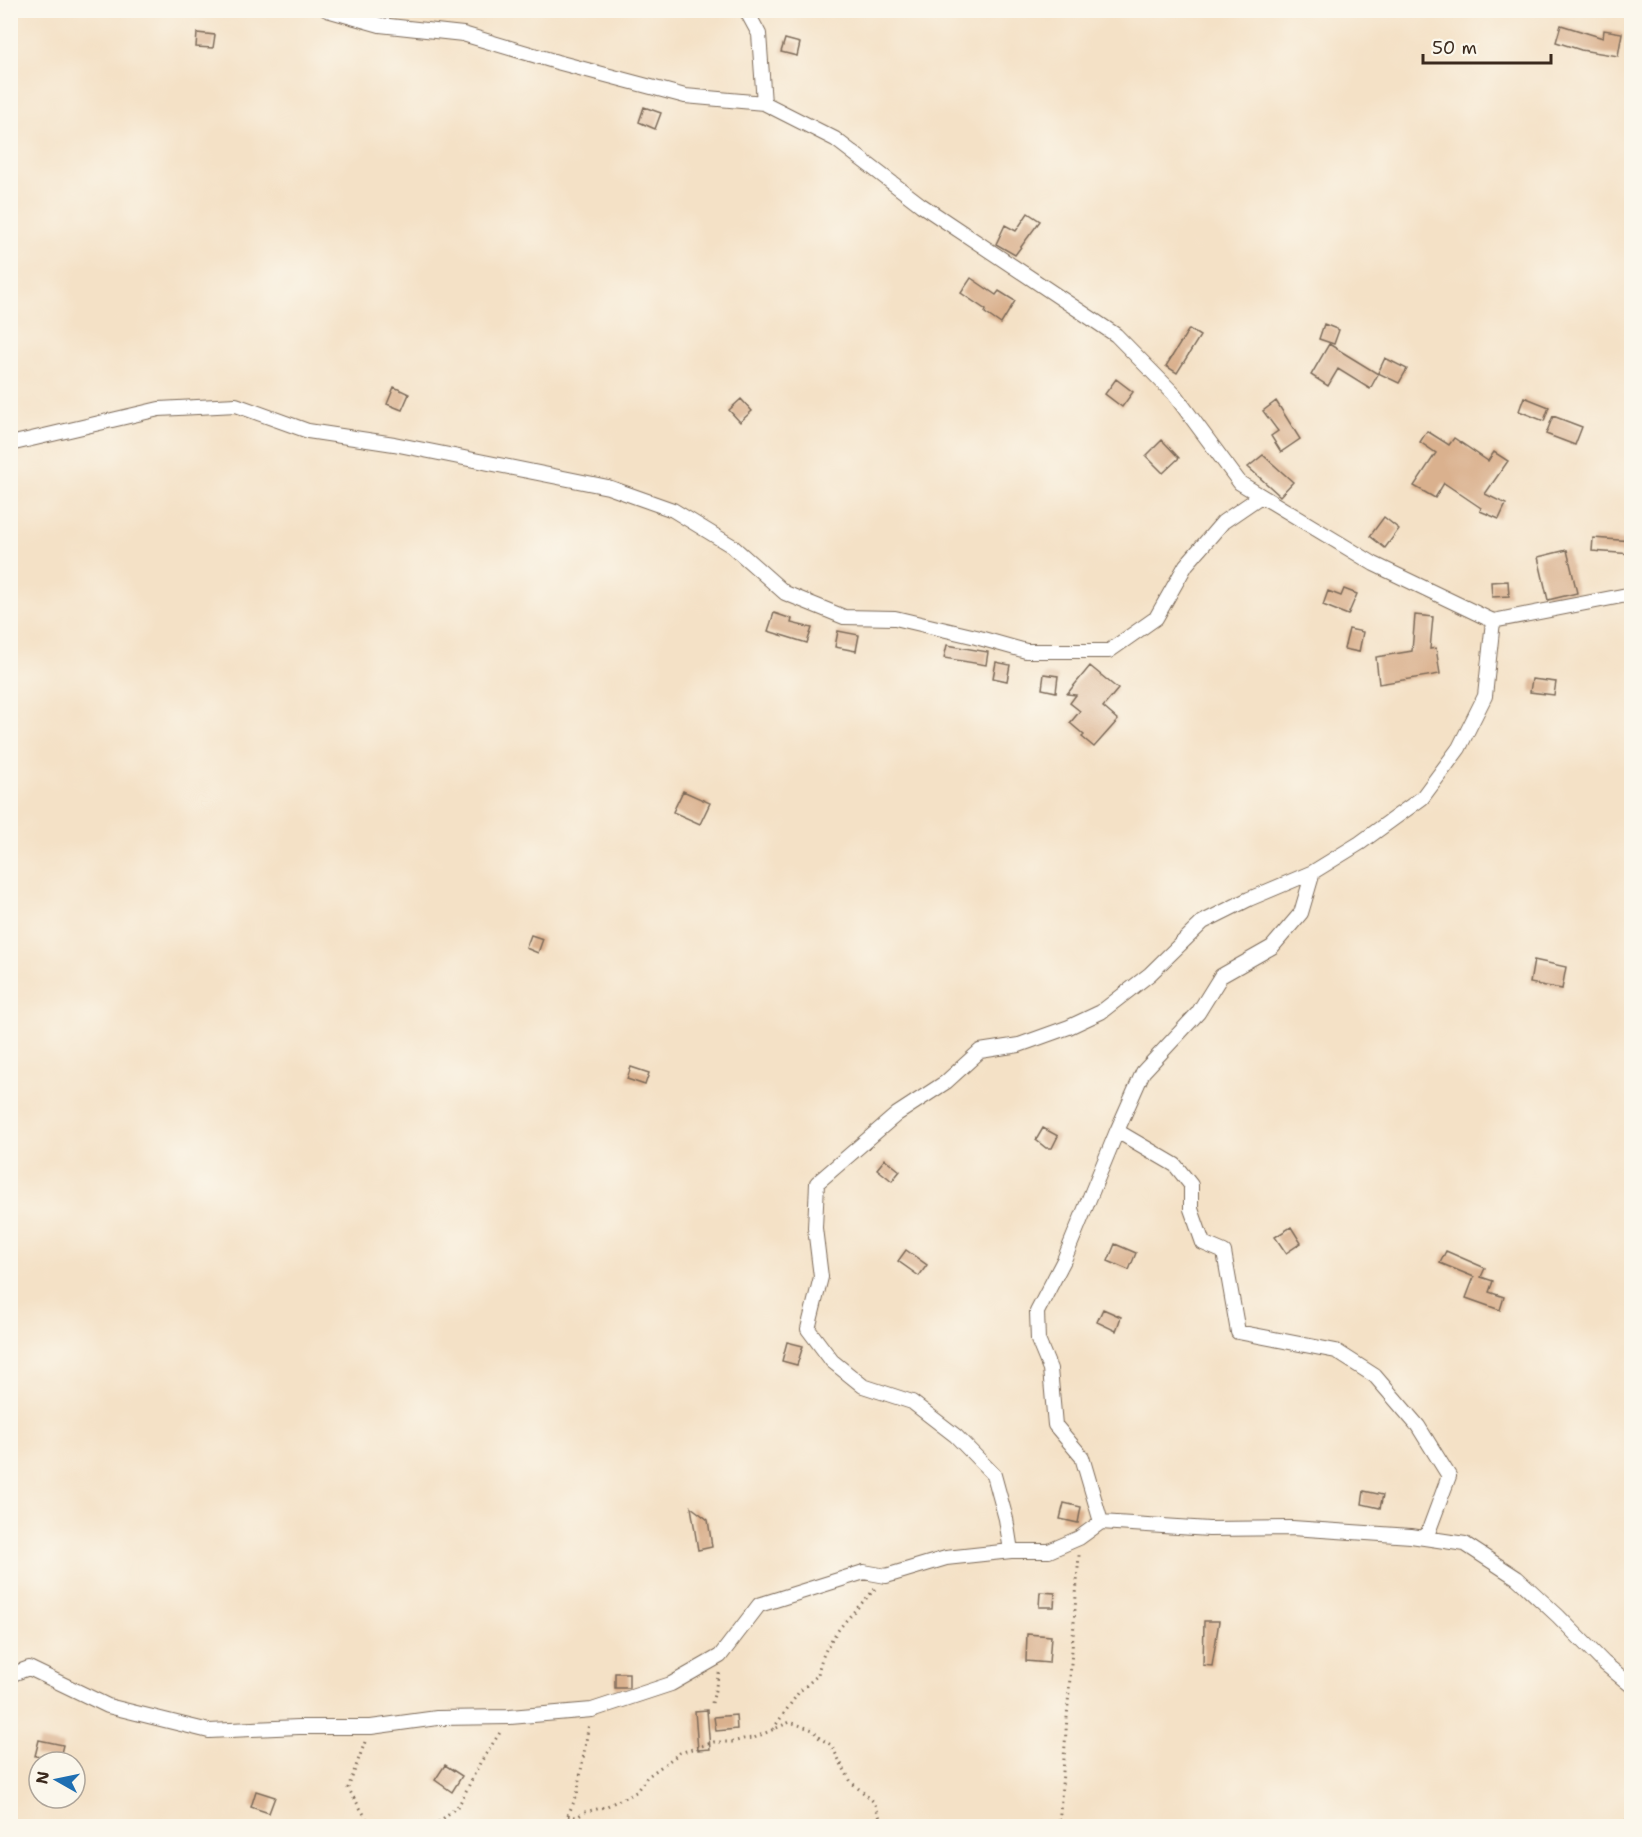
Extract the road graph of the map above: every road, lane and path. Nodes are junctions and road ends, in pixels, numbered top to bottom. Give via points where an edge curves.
1 (327, 10) edge
2 (746, 10) edge
3 (764, 103) junction
4 (10, 444) edge
5 (1261, 496) junction
6 (1632, 594) edge
7 (1493, 621) junction
8 (1314, 872) junction
9 (1117, 1131) junction
10 (1101, 1522) junction
11 (1079, 1538) junction
12 (1426, 1538) junction
13 (1011, 1551) junction
14 (886, 1576) junction
15 (720, 1656) junction
16 (10, 1676) edge
17 (1632, 1686) edge
18 (712, 1703) dead end
19 (592, 1710) junction
20 (510, 1717) junction
21 (371, 1727) junction
22 (773, 1730) junction
23 (568, 1816) junction
24 (371, 1827) edge
25 (434, 1827) edge
26 (563, 1827) edge
27 (890, 1827) edge
28 (1059, 1827) edge

1 - 3 street via 380,25 463,34 685,96
2 - 3 street via 759,34
3 - 5 street via 835,139 921,205 1116,335 1174,394 1240,483
4 - 5 street via 159,409 236,405 308,432 394,444 608,487 674,510 732,546 785,593 844,617 895,618 1026,651 1109,651 1156,618 1186,565 1223,522
5 - 7 street via 1374,564
6 - 7 street
7 - 8 street via 1485,696 1459,748 1422,798
8 - 9 street via 1301,913 1272,947 1221,976 1198,1012 1143,1072
8 - 13 street via 1203,922 1150,974 1101,1012 1069,1028 980,1051 816,1183 815,1228 821,1277 808,1329 832,1360 863,1386 912,1402 956,1436 994,1475
9 - 10 street via 1064,1260 1037,1312 1038,1340 1050,1370 1055,1425 1082,1458
9 - 12 street via 1175,1165 1191,1185 1191,1209 1203,1243 1224,1252 1238,1332 1336,1350 1375,1376 1418,1426 1449,1476
10 - 11 street
10 - 12 street via 1292,1528
11 - 13 street via 1049,1551
11 - 28 path via 1080,1572 1073,1620
12 - 17 street via 1465,1544 1517,1578
13 - 14 street via 946,1558
14 - 15 street via 864,1572 759,1605
14 - 22 path via 833,1638 820,1662 818,1675 800,1692
15 - 18 path
15 - 19 street via 670,1684
16 - 21 street via 29,1668 108,1706 209,1731
19 - 20 street
19 - 23 path via 580,1779
20 - 21 street via 437,1718
20 - 25 path via 459,1805
21 - 24 path via 348,1788
22 - 23 path via 754,1738 714,1742 680,1753 647,1777 636,1792 577,1817
22 - 27 path via 790,1722 828,1742 851,1782 874,1802 880,1818
23 - 26 path

